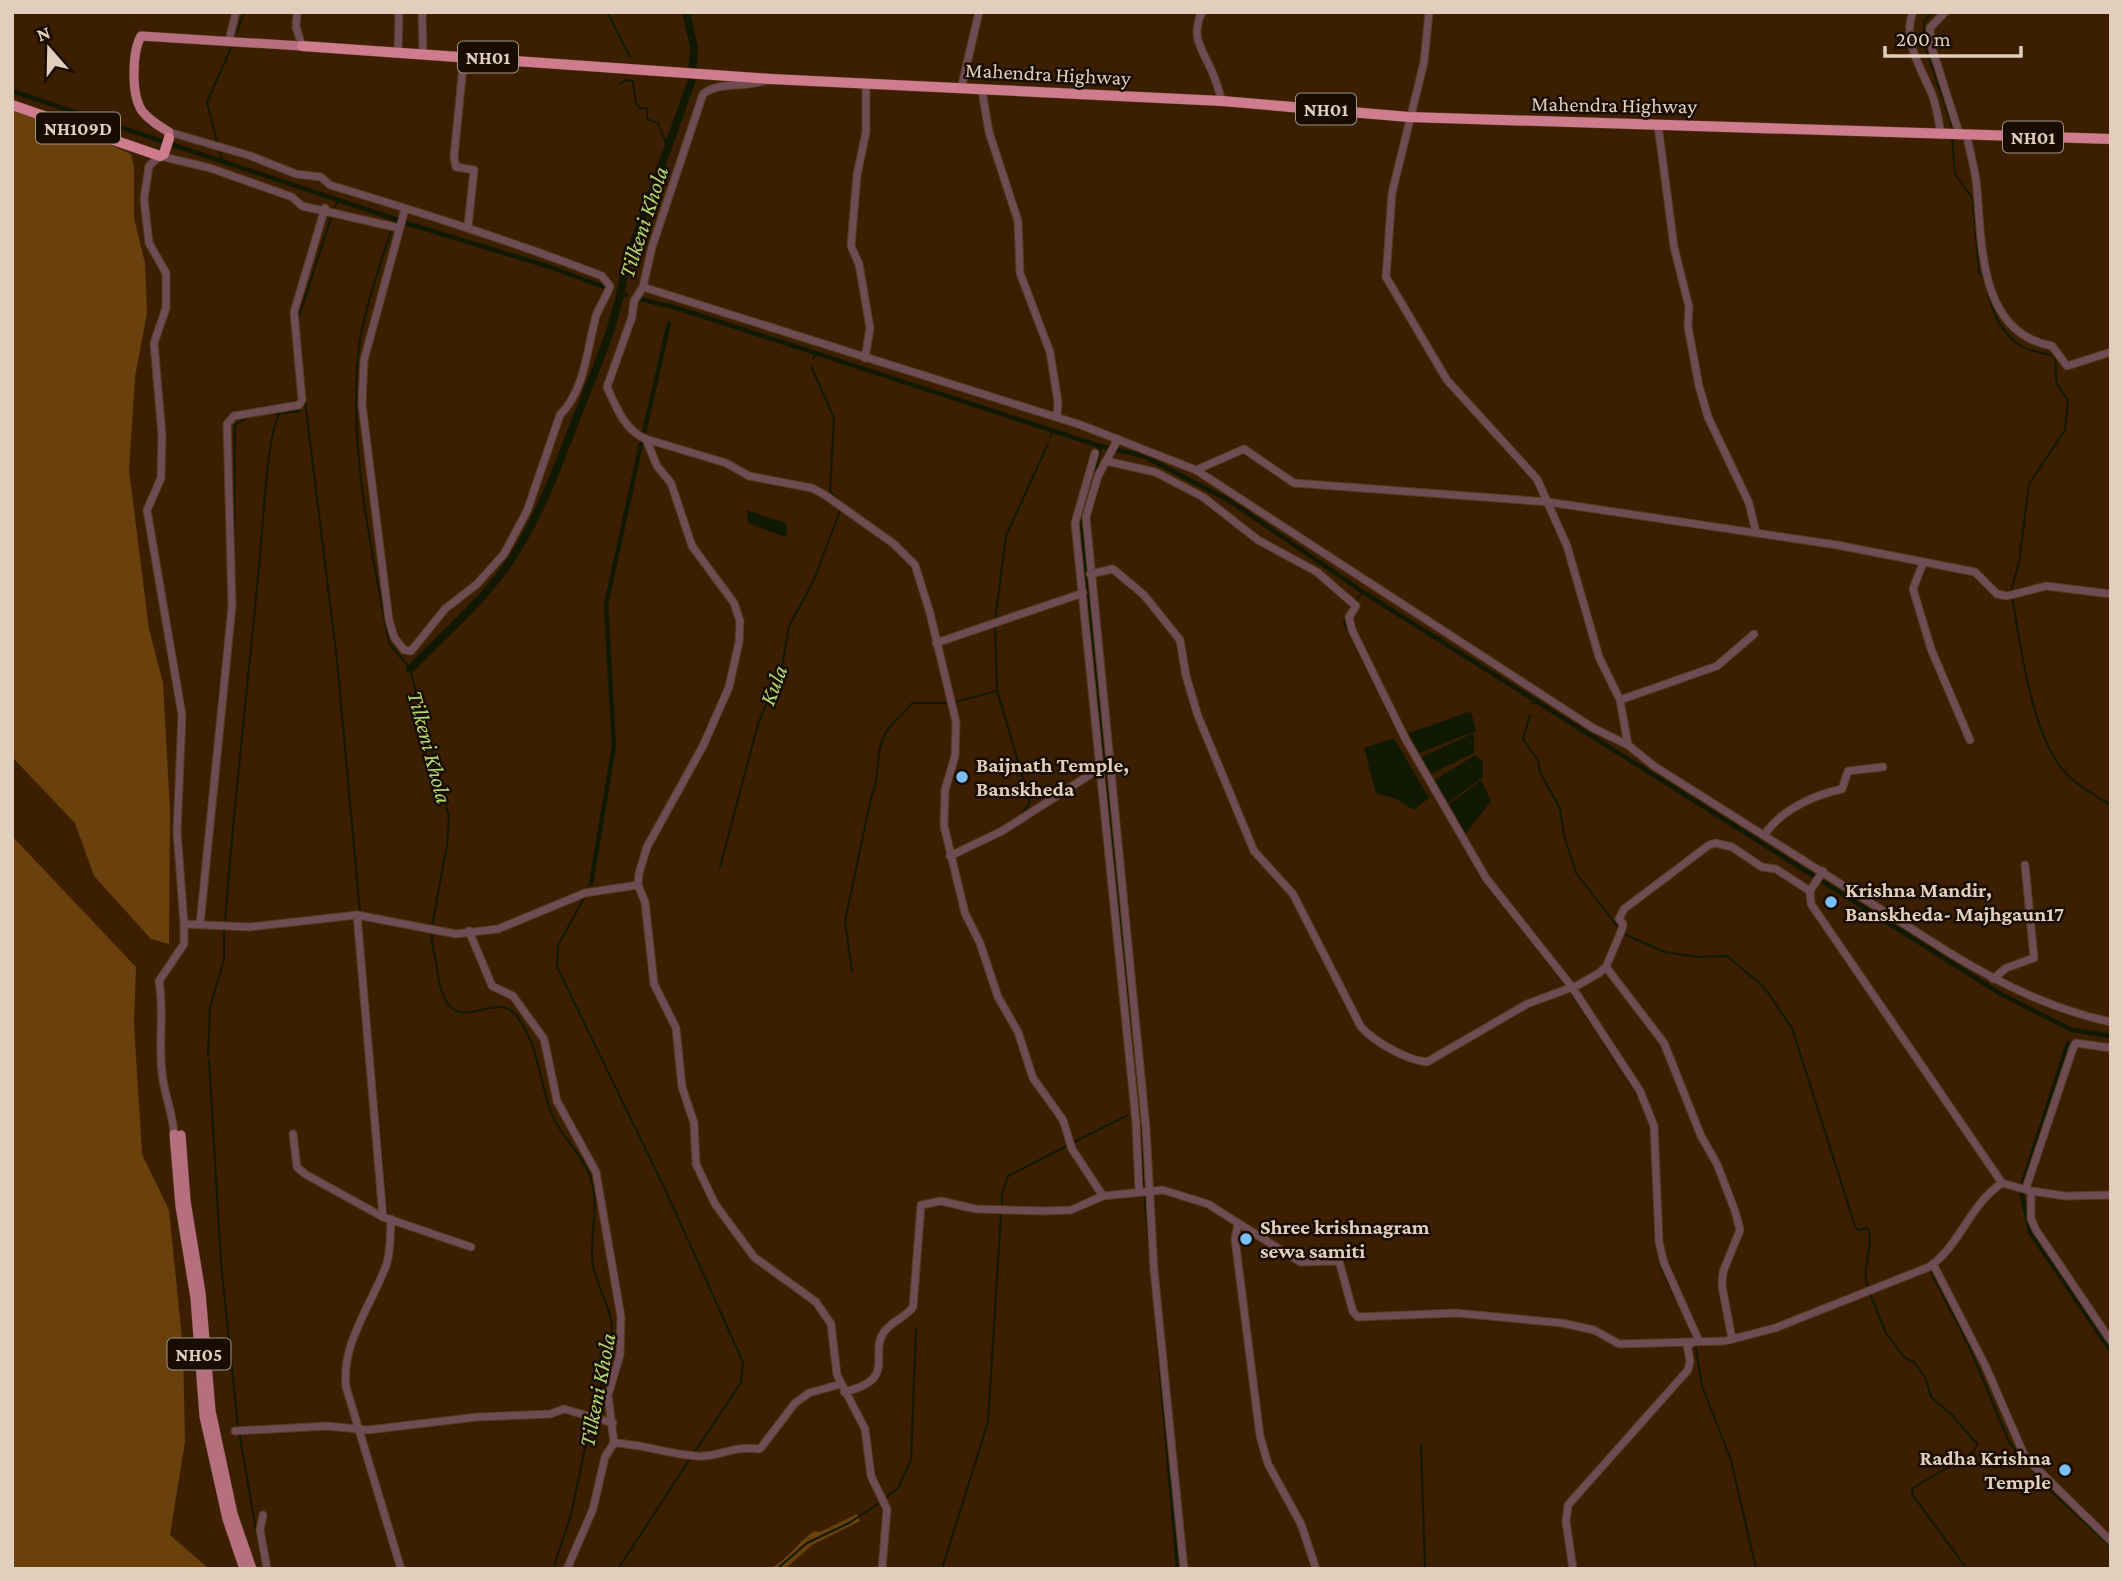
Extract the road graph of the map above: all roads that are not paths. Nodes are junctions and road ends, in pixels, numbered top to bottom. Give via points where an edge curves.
1 (236, 12) edge
2 (297, 12) edge
3 (399, 12) edge
4 (422, 12) edge
5 (979, 12) edge
6 (1202, 12) edge
7 (1429, 12) edge
8 (1913, 12) edge
9 (1945, 12) edge
10 (229, 40) junction
11 (302, 46) junction
12 (398, 51) junction
13 (423, 52) junction
14 (464, 56) junction
15 (771, 79) junction
16 (866, 82) junction
17 (961, 89) junction
18 (982, 91) junction
19 (1222, 101) junction
20 (12, 105) edge
21 (1409, 117) junction
22 (1658, 125) junction
23 (1942, 135) junction
24 (1961, 136) junction
25 (2111, 139) edge
26 (166, 144) junction
27 (325, 208) junction
28 (405, 209) junction
29 (468, 226) junction
30 (399, 228) junction
31 (643, 287) junction
32 (2111, 352) edge
33 (865, 358) junction
34 (1056, 417) junction
35 (646, 439) junction
36 (1117, 442) junction
37 (1094, 453) dead end
38 (1106, 461) junction
39 (1196, 470) junction
40 (1548, 502) junction
41 (1756, 533) junction
42 (1923, 562) junction
43 (1090, 574) junction
44 (1083, 593) junction
45 (2111, 594) edge
46 (1754, 634) dead end
47 (936, 643) junction
48 (1620, 699) junction
49 (1970, 740) dead end
50 (1628, 745) junction
51 (1102, 767) junction
52 (1884, 767) dead end
53 (1765, 834) junction
54 (950, 856) junction
55 (2025, 865) dead end
56 (1822, 874) junction
57 (638, 885) junction
58 (1811, 889) junction
59 (357, 915) junction
60 (184, 924) junction
61 (200, 924) junction
62 (469, 931) junction
63 (1606, 967) junction
64 (1993, 979) junction
65 (1569, 988) junction
66 (2111, 1022) edge
67 (2111, 1048) edge
68 (293, 1133) dead end
69 (178, 1135) junction
70 (2002, 1183) junction
71 (2029, 1189) junction
72 (1151, 1190) junction
73 (1139, 1191) junction
74 (2111, 1195) edge
75 (1103, 1196) junction
76 (387, 1218) junction
77 (1238, 1224) junction
78 (471, 1247) dead end
79 (1933, 1264) junction
80 (1732, 1339) junction
81 (2111, 1341) edge
82 (1695, 1342) junction
83 (843, 1388) junction
84 (613, 1423) junction
85 (360, 1430) junction
86 (238, 1431) dead end
87 (614, 1443) junction
88 (263, 1515) dead end
89 (2111, 1541) edge
90 (244, 1569) edge
91 (252, 1569) edge
92 (267, 1569) edge
93 (401, 1569) edge
94 (567, 1569) edge
95 (882, 1569) edge
96 (1184, 1569) edge
97 (1316, 1569) edge
98 (1573, 1569) edge

1 - 10 street
2 - 11 street
3 - 12 street
4 - 13 street
5 - 17 street
6 - 19 street via 1196,32 1198,46
7 - 21 street via 1424,62
8 - 23 street via 1910,39
9 - 24 street via 1930,28 1931,45
10 - 11 main road, Mahendra Highway
10 - 26 main road, Mahendra Highway via 141,36 136,50 140,109
11 - 12 highway, Mahendra Highway / NH01
12 - 13 highway, Mahendra Highway / NH01
13 - 14 highway, Mahendra Highway / NH01
14 - 15 highway, Mahendra Highway / NH01
14 - 29 street via 454,158 456,167 474,170
15 - 16 highway, Mahendra Highway / NH01
15 - 31 street via 753,86 713,87 703,94
16 - 17 highway, Mahendra Highway / NH01
16 - 33 street via 866,132 851,234 870,328
17 - 18 highway, Mahendra Highway / NH01
18 - 19 highway, Mahendra Highway / NH01
18 - 34 street via 989,132 1018,221 1020,273 1050,352
19 - 21 highway, Mahendra Highway / NH01
20 - 26 highway, NH109D via 144,151
21 - 22 highway, Mahendra Highway / NH01
21 - 40 street via 1392,193 1386,277 1447,380 1517,454
22 - 23 highway, Mahendra Highway / NH01
22 - 41 street via 1699,386 1708,417 1749,503
23 - 24 highway, Mahendra Highway / NH01
24 - 25 highway, Mahendra Highway / NH01
24 - 32 street via 1977,187 1981,251 1998,310 2017,333 2052,346 2067,366
26 - 27 street via 210,168 292,197 302,205
26 - 28 street via 251,156
26 - 60 street via 149,166 144,199 149,243 166,273 166,308 155,343 161,478 147,510 181,715 177,831
27 - 30 street
27 - 61 street via 294,312 302,400 299,405 234,416 227,424 232,606
28 - 29 street
28 - 30 street
29 - 30 street via 601,276 610,286 596,317 580,382 569,407 560,415 527,511 503,554 477,584 445,608 411,651 404,650 394,637 389,620 362,404 364,360
31 - 33 street
31 - 35 street via 634,301 607,387 625,423
33 - 34 street
34 - 36 street
35 - 47 street via 726,463 749,477 812,488 825,495 912,559
35 - 57 street via 649,452 671,483 692,546 734,603 740,621 730,687 703,746 646,847
36 - 38 street
36 - 39 street
37 - 44 street via 1075,523
38 - 43 street via 1086,517
38 - 65 street via 1154,472 1203,497 1258,540 1317,572 1356,606 1349,617 1352,631 1440,800 1486,878
39 - 40 street via 1244,449 1294,483
39 - 50 street via 1594,728
40 - 41 street
40 - 48 street via 1567,546 1599,657
41 - 42 street
42 - 45 street via 1975,572 1997,594 2007,596 2046,586
42 - 49 street via 1913,589 1935,661
43 - 65 street via 1113,569 1144,596 1180,639 1198,716 1254,851 1293,894 1347,1003 1370,1036 1427,1062 1527,1004
43 - 72 street
44 - 47 street
44 - 51 street
46 - 48 street via 1717,666
47 - 54 street via 956,722 955,756 943,809
48 - 50 street
50 - 53 street
51 - 54 street via 1002,831
51 - 73 street
52 - 53 street via 1848,771 1842,789 1788,812
53 - 56 street
54 - 75 street via 965,914 998,997 1018,1032 1033,1078 1063,1120 1072,1149
55 - 64 street via 2034,958 2006,968
56 - 58 street
56 - 64 street
57 - 62 street via 587,892 498,929
57 - 83 street via 645,902 654,984 676,1027 682,1087 694,1123 696,1164 715,1205 754,1257 824,1309 834,1335 834,1363
58 - 63 street via 1716,843 1624,909
58 - 70 street via 1811,904
59 - 61 street via 250,927
59 - 62 street via 446,933
59 - 76 street
60 - 61 street
60 - 69 street via 184,944 159,981 164,1009 159,1027 163,1081
62 - 84 street via 492,986 513,996 544,1039 557,1101 596,1172 621,1317 620,1355 608,1395
63 - 65 street
63 - 80 street via 1664,1044 1735,1211 1740,1230 1722,1286
64 - 66 street via 2062,1010
65 - 82 street via 1650,1112 1656,1152 1658,1242
67 - 71 street via 2082,1043 2073,1048
68 - 76 street via 297,1167 346,1199
69 - 90 main road, NH05 via 180,1206 195,1298 204,1416 227,1519
69 - 91 main road, NH05 via 201,1293 211,1411 233,1514
70 - 71 street
70 - 79 street via 1974,1207
71 - 74 street via 2065,1196
71 - 81 street via 2036,1230
72 - 73 street
72 - 77 street via 1195,1199
72 - 96 street via 1153,1259
73 - 75 street
75 - 83 street via 1071,1210 976,1209 941,1201 922,1205 913,1307 884,1332 875,1375 858,1389
76 - 78 street
76 - 85 street via 386,1264 346,1358 346,1387
77 - 82 street via 1300,1262 1339,1261 1358,1317 1456,1313 1562,1323 1594,1330 1619,1344
77 - 97 street via 1235,1239 1260,1436 1268,1464 1301,1524
79 - 80 street via 1775,1328
79 - 89 street via 2025,1457
80 - 82 street
82 - 98 street via 1688,1345 1688,1370 1567,1505
83 - 87 street via 809,1393 795,1403 760,1449 736,1447 714,1456 692,1456 642,1444
83 - 95 street via 865,1429 871,1476 884,1500
84 - 85 street via 564,1409 550,1414
84 - 87 street
85 - 86 street via 327,1426
85 - 93 street
87 - 94 street via 605,1457 593,1509
88 - 92 street via 260,1530

